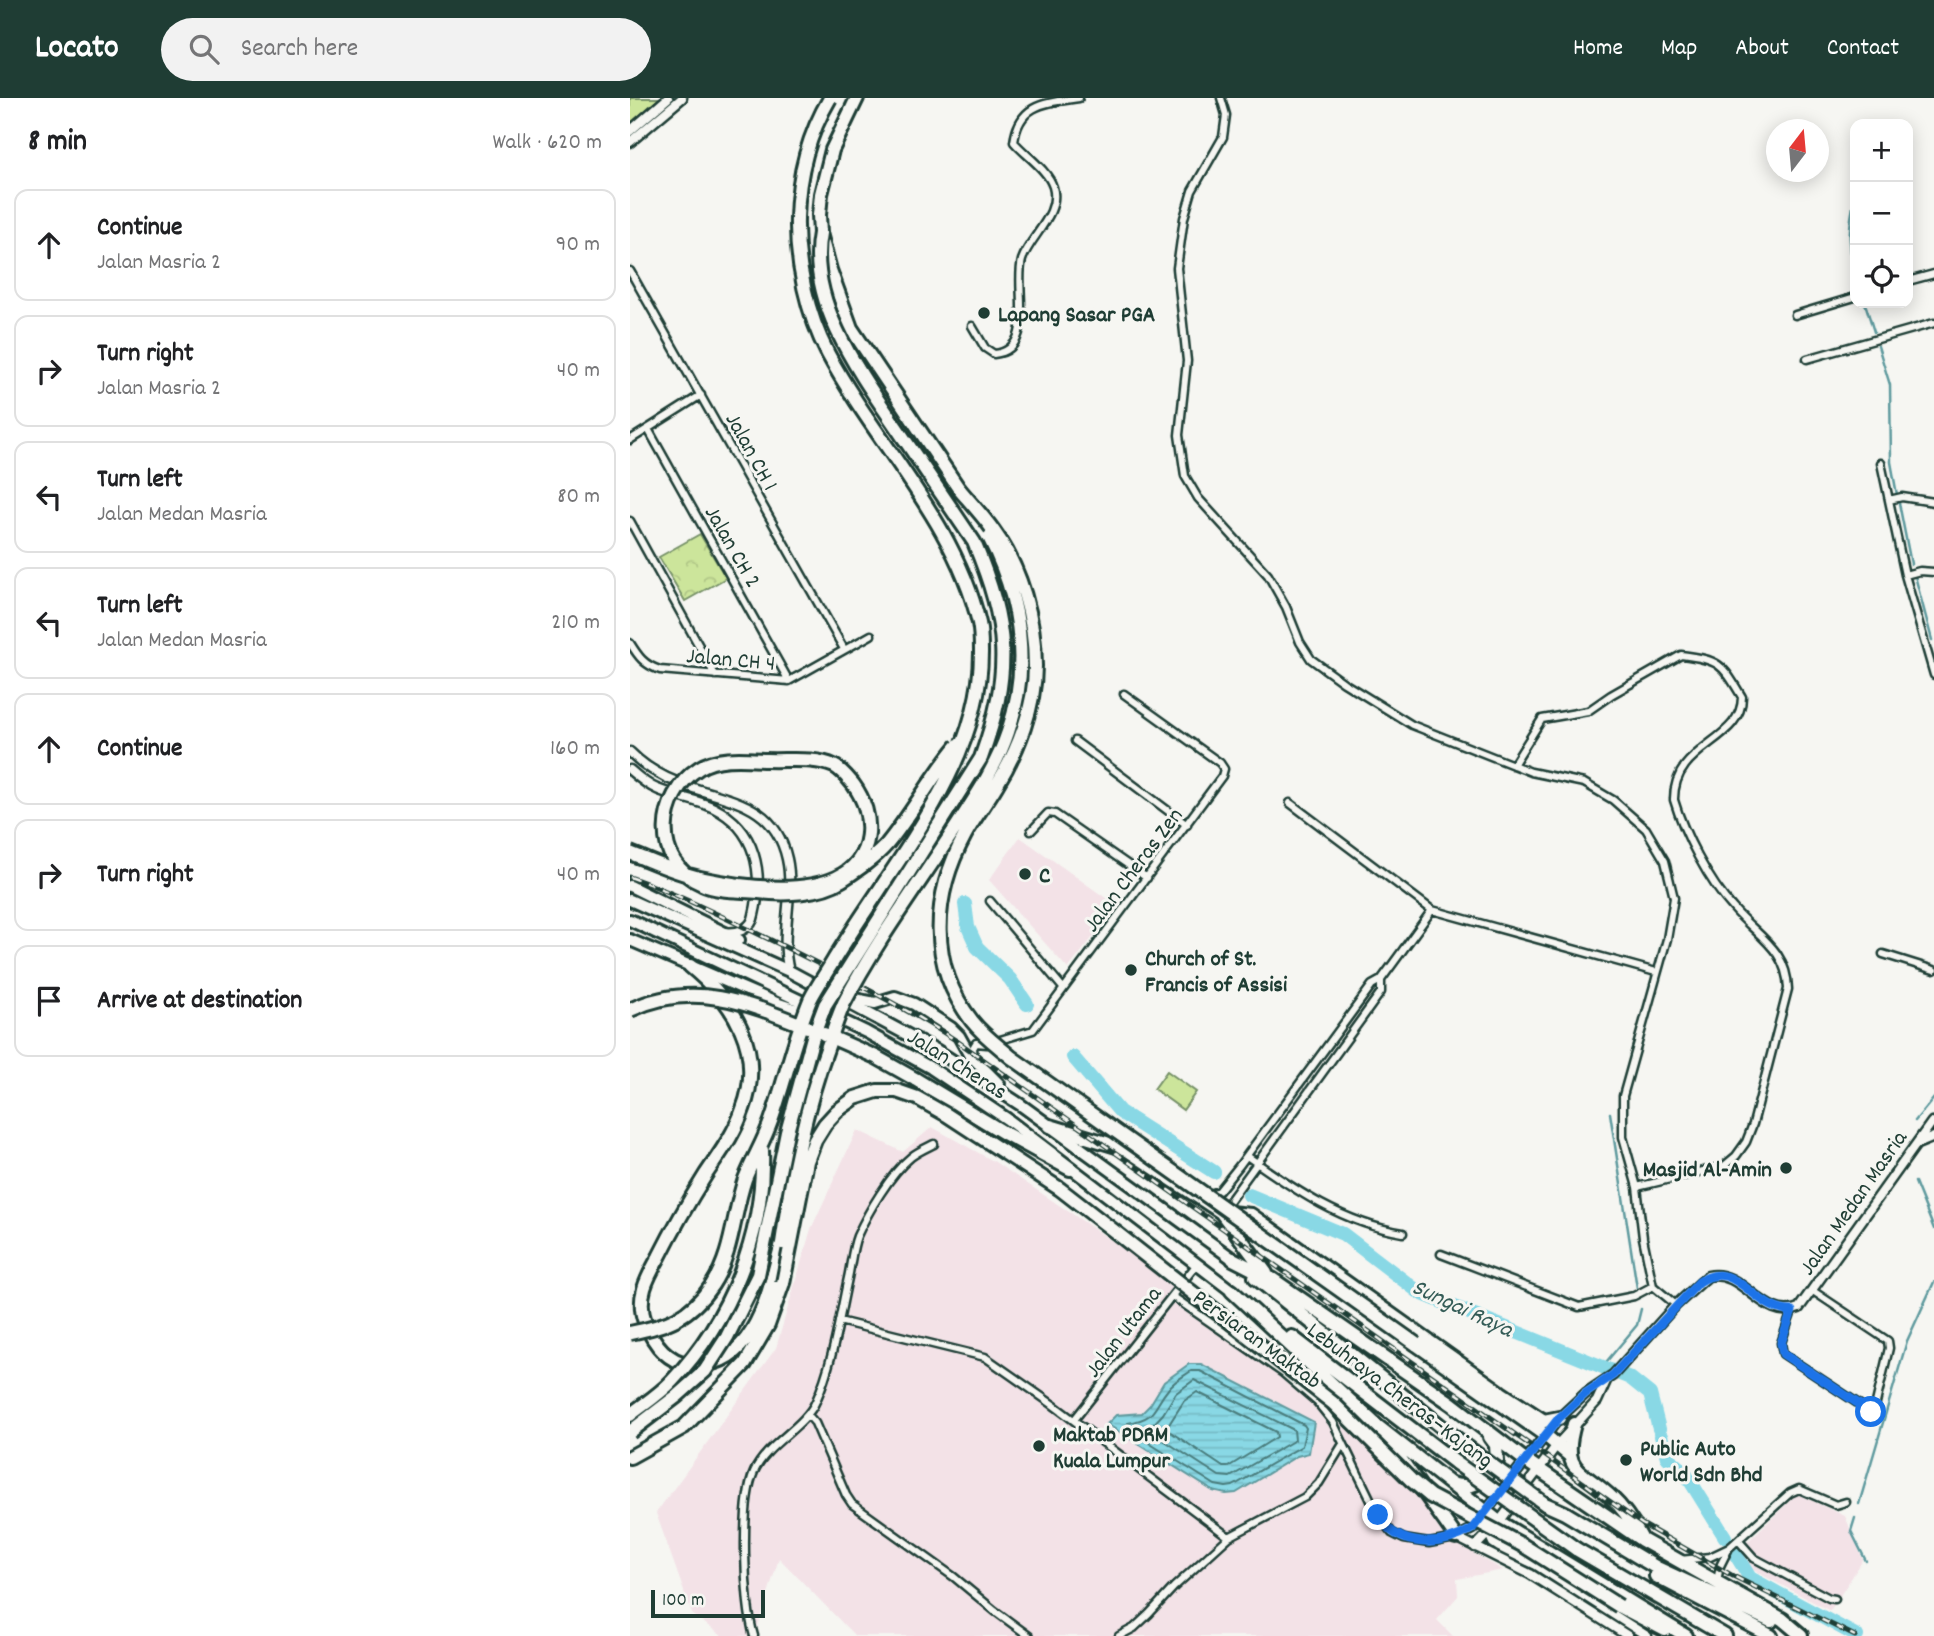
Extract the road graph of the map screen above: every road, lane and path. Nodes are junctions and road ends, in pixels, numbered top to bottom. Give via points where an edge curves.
1 (668, 98) edge
2 (682, 98) edge
3 (830, 98) edge
4 (857, 98) edge
5 (1079, 98) edge
6 (1221, 98) edge
7 (630, 131) edge
8 (630, 142) edge
9 (820, 233) junction
10 (630, 271) edge
11 (1934, 274) edge
12 (1913, 280) edge
13 (1850, 298) edge
14 (1795, 315) dead end
15 (1934, 323) edge
16 (972, 326) dead end
17 (1807, 359) dead end
18 (701, 395) junction
19 (648, 429) junction
20 (630, 440) edge
21 (1881, 463) dead end
22 (960, 489) junction
23 (1889, 500) junction
24 (1934, 502) edge
25 (630, 520) edge
26 (1934, 572) edge
27 (1905, 575) junction
28 (871, 635) dead end
29 (630, 643) edge
30 (1934, 644) edge
31 (1925, 646) junction
32 (844, 649) junction
33 (715, 675) junction
34 (1934, 675) edge
35 (789, 681) junction
36 (1124, 694) dead end
37 (967, 736) junction
38 (1075, 741) dead end
39 (630, 752) edge
40 (1513, 765) junction
41 (630, 770) edge
42 (1290, 803) dead end
43 (1187, 825) junction
44 (1031, 831) dead end
45 (630, 853) edge
46 (1147, 878) junction
47 (630, 886) edge
48 (630, 900) edge
49 (990, 901) dead end
50 (1432, 910) junction
51 (630, 920) edge
52 (722, 932) junction
53 (630, 940) edge
54 (1882, 954) dead end
55 (761, 957) junction
56 (691, 966) junction
57 (1934, 970) edge
58 (789, 971) junction
59 (1656, 972) junction
60 (1381, 980) junction
61 (1063, 988) junction
62 (832, 994) junction
63 (630, 1010) edge
64 (951, 1028) junction
65 (866, 1032) junction
66 (987, 1044) junction
67 (974, 1060) junction
68 (1021, 1105) junction
69 (1933, 1121) edge
70 (1051, 1126) junction
71 (1933, 1139) edge
72 (934, 1144) dead end
73 (761, 1146) junction
74 (1912, 1148) junction
75 (1247, 1156) junction
76 (1256, 1162) junction
77 (1070, 1169) junction
78 (1637, 1187) junction
79 (1197, 1197) junction
80 (1221, 1212) junction
81 (1403, 1233) dead end
82 (1441, 1254) dead end
83 (1233, 1259) junction
84 (1197, 1264) junction
85 (1272, 1279) junction
86 (1653, 1286) junction
87 (1232, 1291) junction
88 (1812, 1291) junction
89 (1171, 1296) junction
90 (1676, 1305) junction
91 (1792, 1311) junction
92 (839, 1321) junction
93 (630, 1333) edge
94 (1447, 1365) junction
95 (1609, 1378) junction
96 (1500, 1392) junction
97 (630, 1415) edge
98 (808, 1415) junction
99 (1559, 1418) junction
100 (1074, 1420) junction
101 (1574, 1424) junction
102 (1377, 1426) junction
103 (1486, 1431) junction
104 (630, 1432) edge
105 (1545, 1435) junction
106 (1343, 1444) junction
107 (1557, 1444) junction
108 (1570, 1456) junction
109 (630, 1457) edge
110 (1525, 1460) junction
111 (1539, 1469) junction
112 (1449, 1483) junction
113 (1846, 1502) dead end
114 (1545, 1504) junction
115 (1486, 1512) junction
116 (1499, 1522) junction
117 (1489, 1534) junction
118 (1229, 1537) junction
119 (1456, 1537) junction
120 (1642, 1540) junction
121 (1738, 1540) junction
122 (1475, 1547) junction
123 (1728, 1548) junction
124 (1676, 1560) junction
125 (1717, 1581) junction
126 (1835, 1599) dead end
127 (754, 1636) edge
128 (1029, 1636) edge
129 (1119, 1636) edge
130 (1628, 1636) edge
131 (1647, 1636) edge
132 (1684, 1636) edge
133 (1725, 1636) edge
134 (1771, 1636) edge
135 (1802, 1636) edge

1 - 7 street
2 - 8 street
3 - 37 highway, bridge via 806,149 797,197 796,237 803,281 828,354 938,526 971,591 981,628 981,670
4 - 9 highway via 832,150 821,194
5 - 16 street via 1035,107 1016,126 1014,142 1053,185 1054,197 1050,213 1022,261 1021,317 1014,345 994,354
6 - 40 street via 1226,115 1223,137 1192,191 1177,268 1187,361 1180,435 1185,476 1198,498 1268,575 1311,659 1412,725
9 - 22 highway, bridge via 851,328
9 - 104 highway, bridge via 816,251 819,272 840,337 974,542 986,571 1002,635 1000,697 981,758 825,1005 787,1132 758,1276 742,1309 705,1371
10 - 18 street, Jalan CH 1
11 - 12 street
13 - 14 street
15 - 17 street
18 - 19 street
18 - 32 street, Jalan CH 1
19 - 20 street
19 - 35 street, Jalan CH 2
21 - 23 street
22 - 56 highway, bridge via 1002,565 1019,622 1020,667 1009,731 985,781 844,1005 809,1104 782,1244 757,1321 745,1342 719,1362 696,1365 670,1357 654,1340 641,1303 648,1277 743,1111 750,1066 747,1045 726,1000
22 - 94 highway, bridge via 995,531 1024,591 1035,668 1023,731 1011,760 965,835 945,884 939,912 940,942 946,973 961,1003 985,1035 1030,1071
23 - 24 street via 1902,497
23 - 27 street
25 - 33 street
26 - 27 street
27 - 31 street
28 - 32 street, Jalan CH 4
29 - 33 street, Jalan CH 4 via 650,667
30 - 31 street
31 - 34 street
32 - 35 street, Jalan CH 4
33 - 35 street, Jalan CH 4
36 - 43 street, Jalan Cheras Zen via 1224,769
37 - 45 highway, bridge via 886,845 839,882 797,893 712,887 686,875 681,869 676,864 665,836 670,803 700,767 727,760 818,762 835,766 845,775 864,802 869,821 868,838 856,862 838,877 820,884 754,886 699,878 687,874 674,870
37 - 73 highway, bridge via 916,832 811,999
38 - 43 street
39 - 58 street via 643,765 680,784 750,806 775,831 789,873
40 - 59 street via 1584,783 1614,800 1646,829 1665,861 1674,898
40 - 78 street via 1542,719 1588,711 1681,655 1725,668 1742,697 1737,719 1681,768 1674,800 1719,889 1780,957 1788,974 1788,989 1752,1124 1736,1156 1724,1166
41 - 52 street via 655,789 713,807 743,830 754,849 758,870 754,920 745,929
42 - 50 street
43 - 46 street, Jalan Cheras Zen
44 - 46 street via 1048,813 1055,814
46 - 61 street, Jalan Cheras Zen
47 - 52 highway
48 - 55 highway, Jalan Cheras
49 - 61 street
50 - 59 street
50 - 60 street
51 - 65 highway, Jalan Cheras
52 - 55 highway
53 - 56 highway
54 - 57 street
55 - 58 highway, Jalan Cheras
56 - 65 highway via 779,1003
58 - 62 highway, Jalan Cheras
59 - 78 street via 1623,1096 1623,1137
60 - 75 street via 1372,985
60 - 76 street via 1381,992
61 - 66 street, Jalan Cheras Zen via 1033,1030
62 - 64 highway via 875,1003 895,997
62 - 68 highway, Jalan Cheras via 936,1050
63 - 77 highway, bridge via 703,995 734,999 839,1040
64 - 66 street via 967,1040
64 - 67 highway
65 - 77 highway, Jalan Cheras via 1000,1114
66 - 67 street via 974,1046
67 - 68 highway
68 - 70 highway, Jalan Cheras
69 - 74 street, Jalan Medan Masria
70 - 79 highway via 1126,1149
70 - 83 highway, Jalan Cheras
71 - 74 street
72 - 92 street via 910,1158 886,1186 857,1237
73 - 93 highway, bridge via 746,1178 723,1267 710,1288 674,1322
73 - 97 highway, bridge via 763,1178 754,1230 727,1303 671,1382
74 - 88 street, Jalan Medan Masria
75 - 76 street
75 - 79 street via 1219,1191
76 - 80 street
76 - 81 street via 1330,1210
77 - 84 highway, Jalan Cheras
78 - 86 street
79 - 80 highway
80 - 85 highway
80 - 96 highway via 1251,1215
82 - 86 street via 1578,1307 1634,1296
83 - 85 highway
83 - 114 highway, Lebuhraya Cheras–Kajang, bridge
84 - 87 highway, Jalan Cheras
84 - 89 street, Jalan Utama
85 - 103 highway
86 - 90 street
87 - 102 highway
87 - 133 highway, Lebuhraya Cheras–Kajang, bridge via 1576,1549
88 - 91 street, Jalan Medan Masria
88 - 91 street via 1888,1341 1871,1412 1783,1354 1781,1343
89 - 100 street, Jalan Utama
89 - 106 street, Persiaran Maktab via 1302,1388 1333,1422
90 - 91 street via 1699,1282 1717,1274 1736,1280 1770,1307
90 - 95 street
92 - 98 street via 828,1370
92 - 100 street via 985,1357
94 - 96 highway
94 - 105 highway
95 - 99 street
95 - 101 street via 1597,1401
96 - 99 highway via 1544,1421
98 - 127 street via 754,1471 747,1519 746,1583
98 - 128 street via 852,1504
99 - 105 street
100 - 118 street
101 - 107 street
101 - 108 highway
102 - 112 highway
102 - 119 highway
103 - 110 highway
103 - 112 highway via 1496,1446 1497,1461 1477,1484
105 - 107 highway
105 - 110 street
106 - 118 street via 1305,1497
106 - 119 street, Persiaran Maktab via 1378,1515 1392,1532 1429,1543
107 - 108 highway
107 - 111 street
108 - 120 highway via 1580,1474 1625,1512
109 - 132 highway, bridge via 684,1427 745,1364 768,1325 783,1283 807,1161 825,1124 855,1098 897,1091 947,1115 1070,1197 1333,1403 1430,1496 1524,1546 1651,1625
110 - 111 highway
110 - 115 street
111 - 116 street
111 - 120 highway
112 - 115 highway
113 - 121 street via 1836,1505 1799,1489
114 - 134 highway via 1561,1520 1627,1559
114 - 135 highway via 1657,1568
115 - 116 highway
115 - 119 street via 1472,1529
116 - 117 street
116 - 132 highway
117 - 122 street
117 - 131 street via 1499,1547 1536,1565
118 - 129 street via 1134,1628
119 - 122 street
120 - 124 highway
121 - 123 street
121 - 126 street via 1754,1558
122 - 130 street via 1530,1574
123 - 124 street via 1710,1557
123 - 125 street
124 - 125 highway
125 - 135 highway

